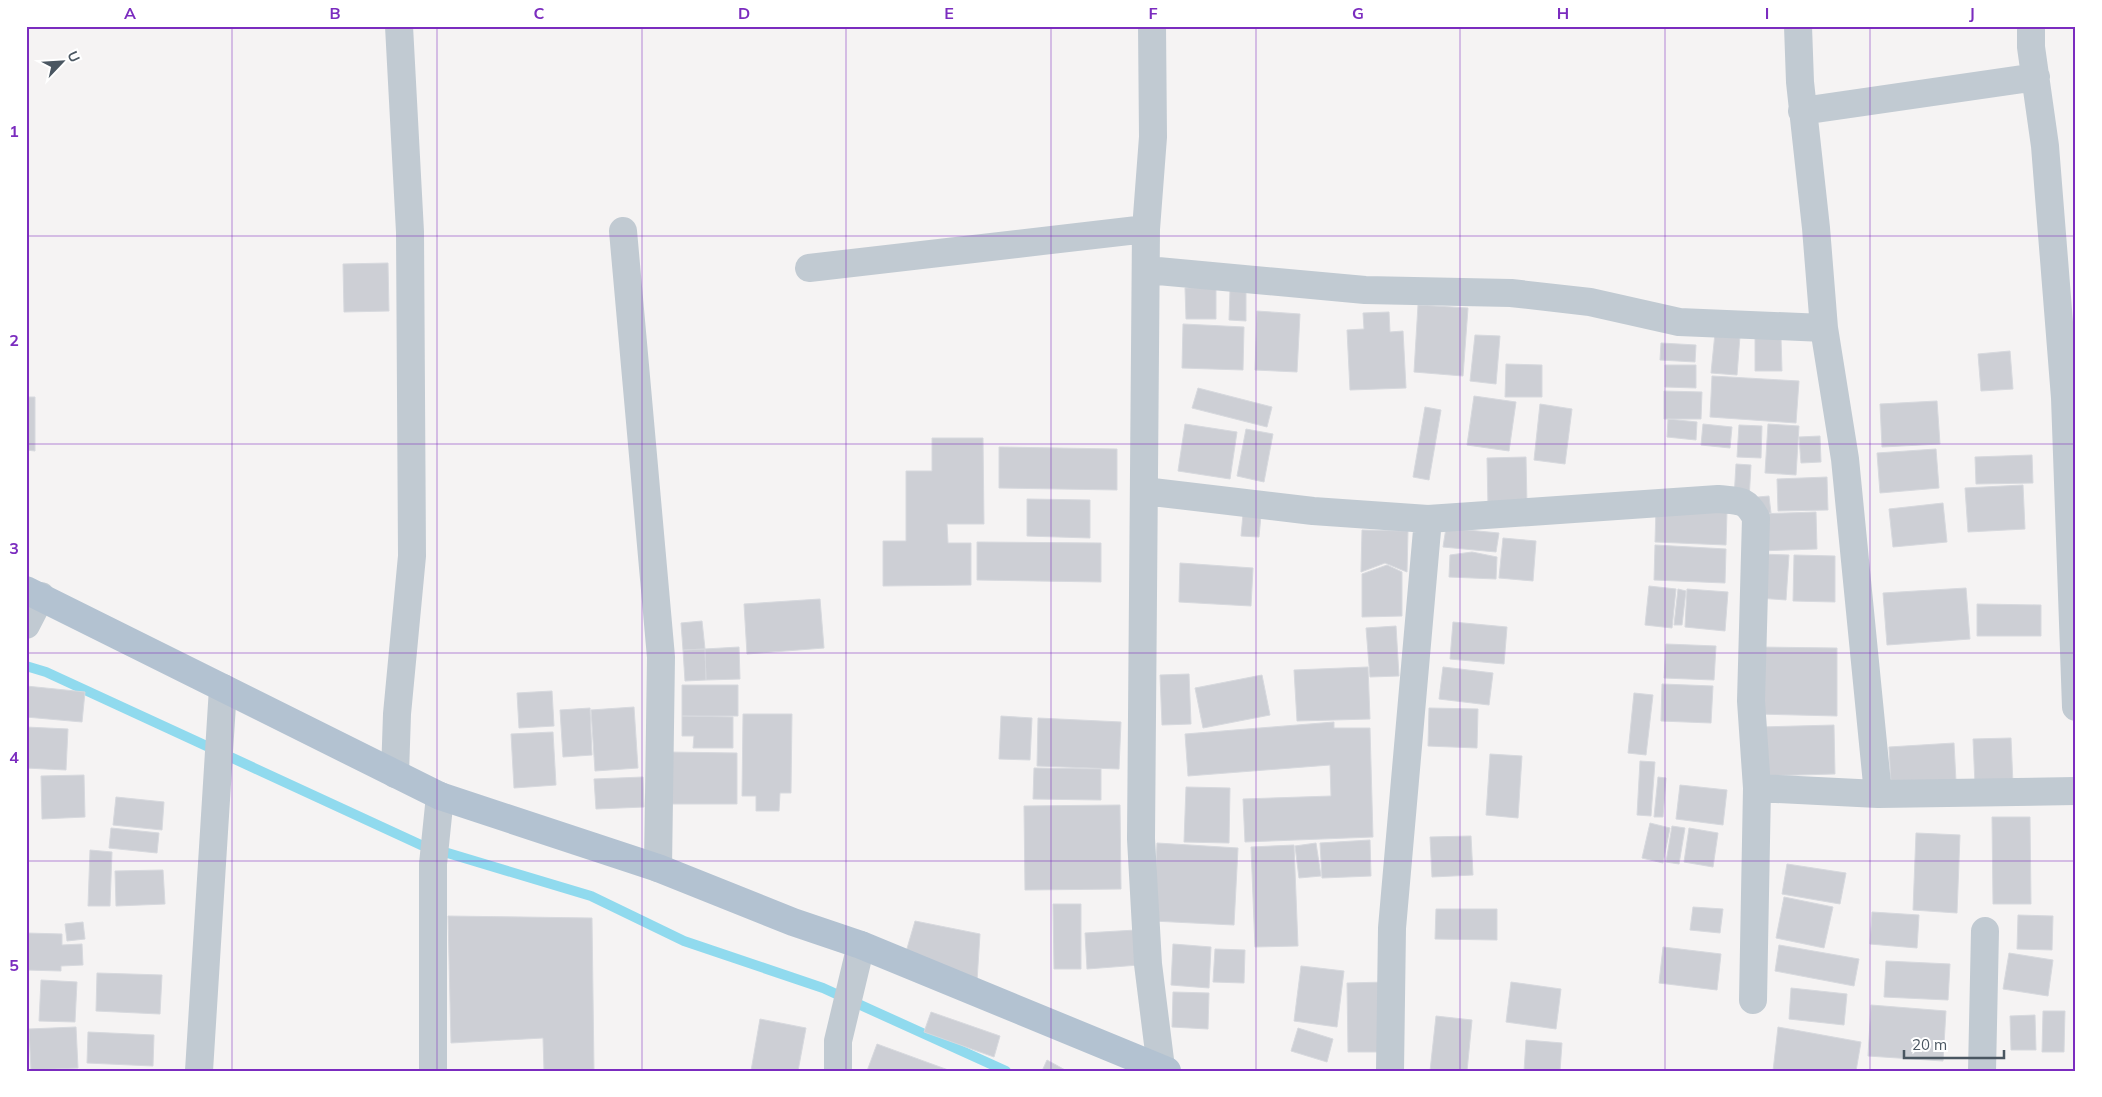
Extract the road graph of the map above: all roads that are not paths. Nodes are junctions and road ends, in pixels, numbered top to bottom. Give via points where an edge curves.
1 (399, 26) edge
2 (1152, 26) edge
3 (1798, 26) edge
4 (2031, 26) edge
5 (2036, 77) junction
6 (1802, 111) junction
7 (1146, 229) junction
8 (623, 231) dead end
9 (809, 268) dead end
10 (1147, 270) junction
11 (1824, 328) junction
12 (1144, 491) junction
13 (1428, 519) junction
14 (34, 593) edge
15 (26, 625) edge
16 (223, 688) junction
17 (2076, 707) edge
18 (395, 774) junction
19 (1757, 788) junction
20 (2076, 791) edge
21 (1878, 794) junction
22 (439, 808) junction
23 (658, 868) junction
24 (1985, 931) dead end
25 (858, 957) junction
26 (1753, 1000) dead end
27 (1164, 1070) edge
28 (199, 1071) edge
29 (433, 1071) edge
30 (838, 1071) edge
31 (1390, 1071) edge
32 (1982, 1071) edge

1 - 18 street via 410,232 412,556 397,714
2 - 7 street via 1153,137
3 - 6 street
4 - 5 street
5 - 6 street
5 - 17 street via 2045,146 2065,398
6 - 11 street
7 - 9 street
7 - 10 street
8 - 23 street via 661,657
10 - 11 street via 1365,290 1511,293 1590,302 1680,322
10 - 12 street
11 - 21 street via 1845,459
12 - 13 street via 1313,511
12 - 27 street via 1141,839 1148,964
13 - 19 street via 1718,499 1743,502 1751,507 1756,518 1751,701
13 - 31 street via 1392,928
14 - 15 street
14 - 16 main road
16 - 18 main road
16 - 28 street
18 - 22 main road
19 - 21 street
19 - 26 street
20 - 21 street
22 - 23 main road
22 - 29 street via 433,864
23 - 25 main road via 793,922
24 - 32 street
25 - 27 main road
25 - 30 street via 838,1042

